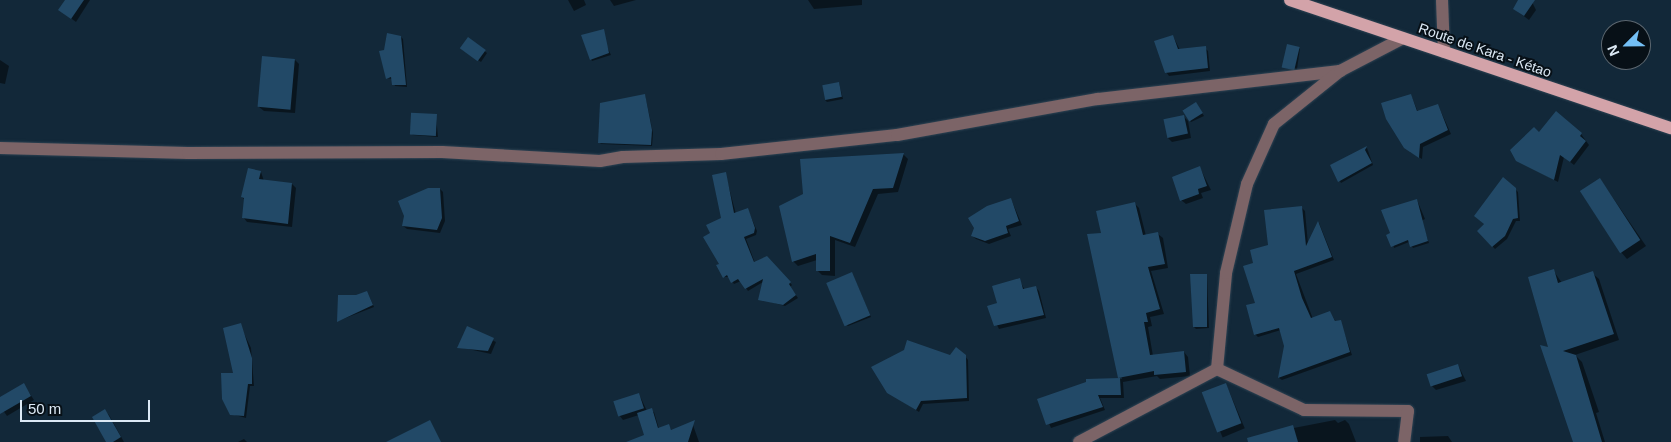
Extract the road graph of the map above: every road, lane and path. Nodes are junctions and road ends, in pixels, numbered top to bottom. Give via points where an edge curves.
1 (1290, 0) edge
2 (1442, 0) edge
3 (1403, 38) junction
4 (1444, 52) junction
5 (1340, 71) junction
6 (1671, 128) edge
7 (0, 148) edge
8 (1217, 369) junction
9 (1079, 442) edge
10 (1404, 442) edge

1 - 3 main road, Route de Kara - Kétao
2 - 4 street
3 - 4 main road, Route de Kara - Kétao
3 - 5 street
4 - 6 main road, Route de Kara - Kétao
5 - 7 street via 1098,99 896,134 721,154 623,157 600,161 442,152 197,153
5 - 8 street via 1274,124 1247,184 1226,273
8 - 9 street
8 - 10 street via 1304,410 1408,411

